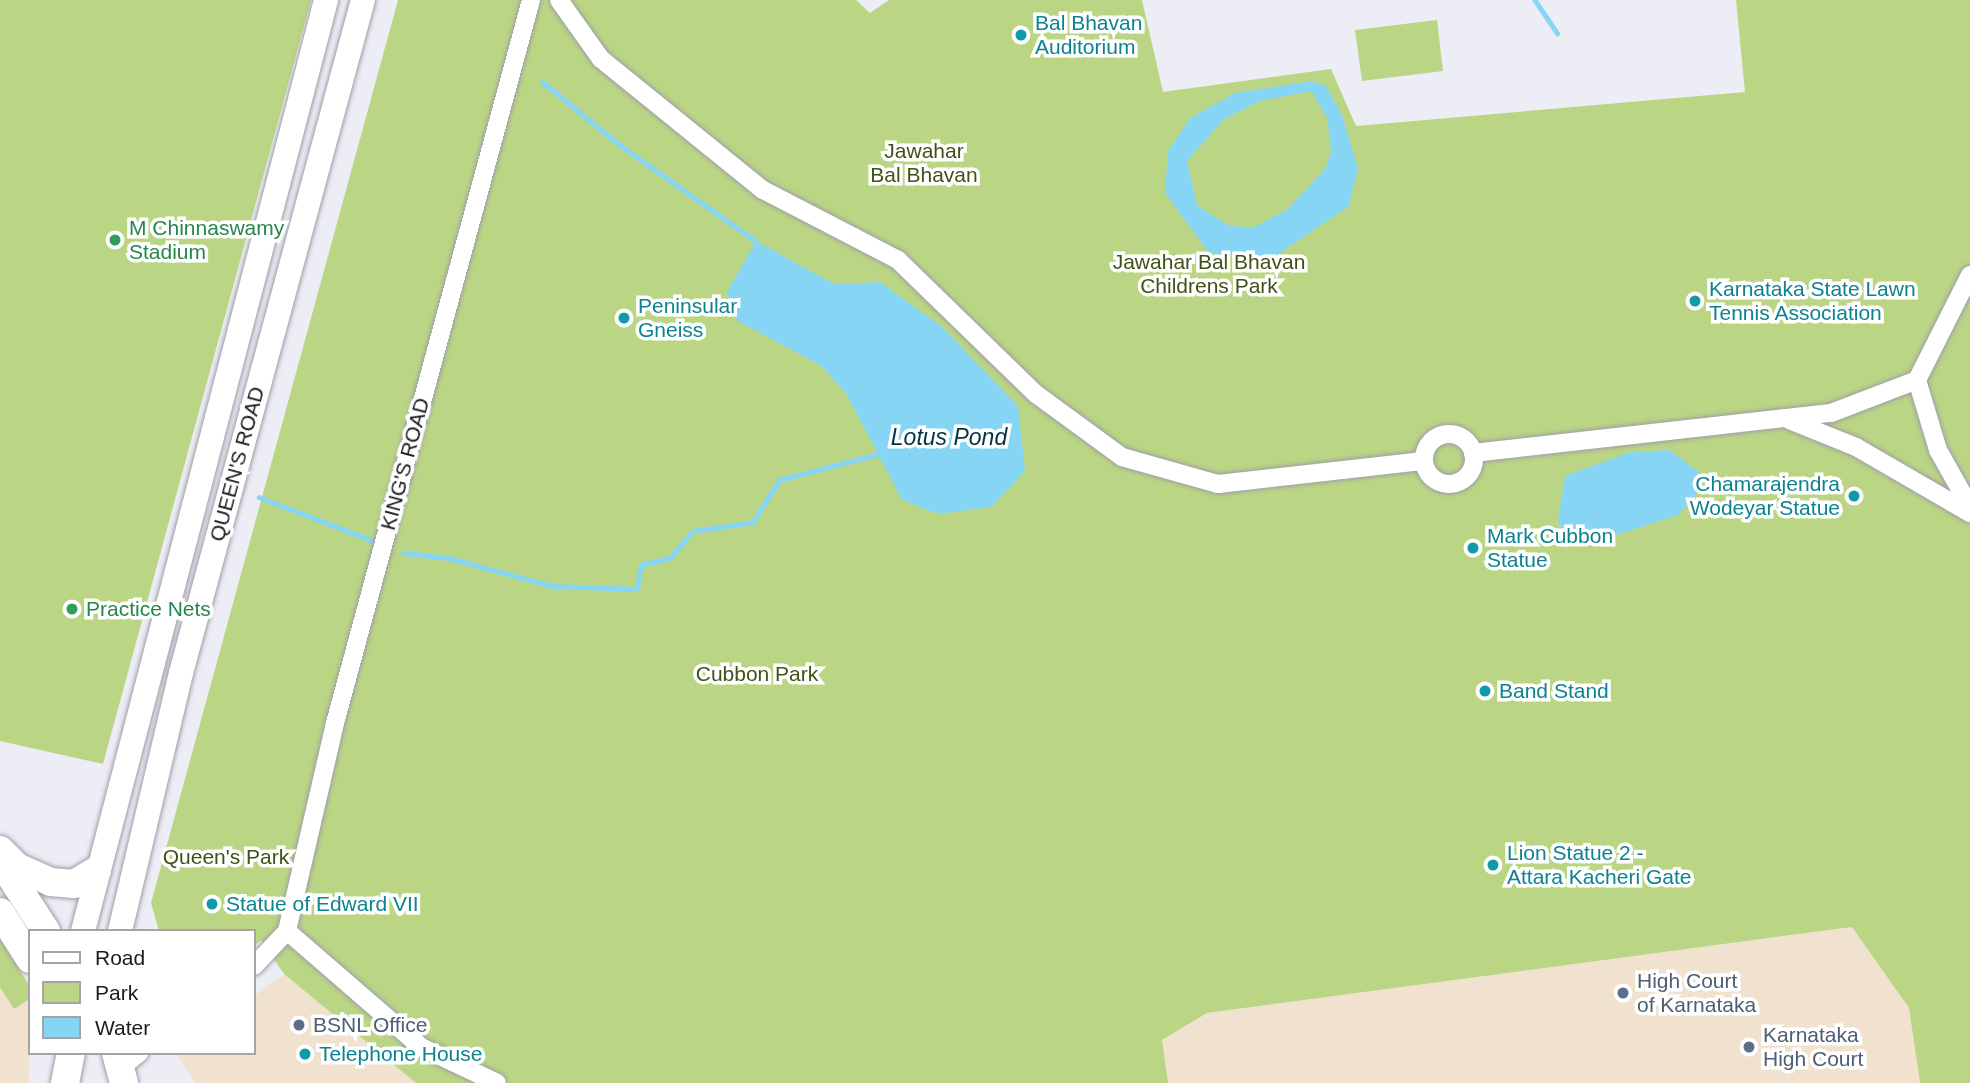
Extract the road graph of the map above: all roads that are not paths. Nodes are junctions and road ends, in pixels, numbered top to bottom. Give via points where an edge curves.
1 (326, 0) edge
2 (363, 0) edge
3 (531, 0) edge
4 (559, 0) edge
5 (1970, 275) edge
6 (1917, 380) junction
7 (1776, 416) junction
8 (1474, 453) junction
9 (1424, 461) junction
10 (1970, 507) edge
11 (1970, 513) edge
12 (0, 850) edge
13 (0, 860) edge
14 (97, 870) junction
15 (0, 912) edge
16 (45, 929) edge
17 (83, 929) edge
18 (120, 929) edge
19 (287, 931) junction
20 (28, 956) edge
21 (256, 964) edge
22 (71, 1055) edge
23 (65, 1083) edge
24 (497, 1083) edge

1 - 14 main road, QUEEN'S ROAD
2 - 18 main road, QUEEN'S ROAD via 184,660
3 - 19 street, KING'S ROAD via 335,723
4 - 9 street via 600,59 763,190 898,260 1036,394 1122,457 1217,484
5 - 6 street
6 - 7 street via 1831,413
6 - 10 street via 1938,450
7 - 8 street
7 - 11 street via 1856,447
8 - 9 street via 1466,440 1450,433 1430,443
8 - 9 street via 1469,476 1452,484 1433,478
12 - 14 main road via 18,867 51,882 74,884
13 - 16 main road
14 - 17 main road, QUEEN'S ROAD
15 - 20 main road
19 - 21 street
19 - 24 street via 421,1047
22 - 23 main road

